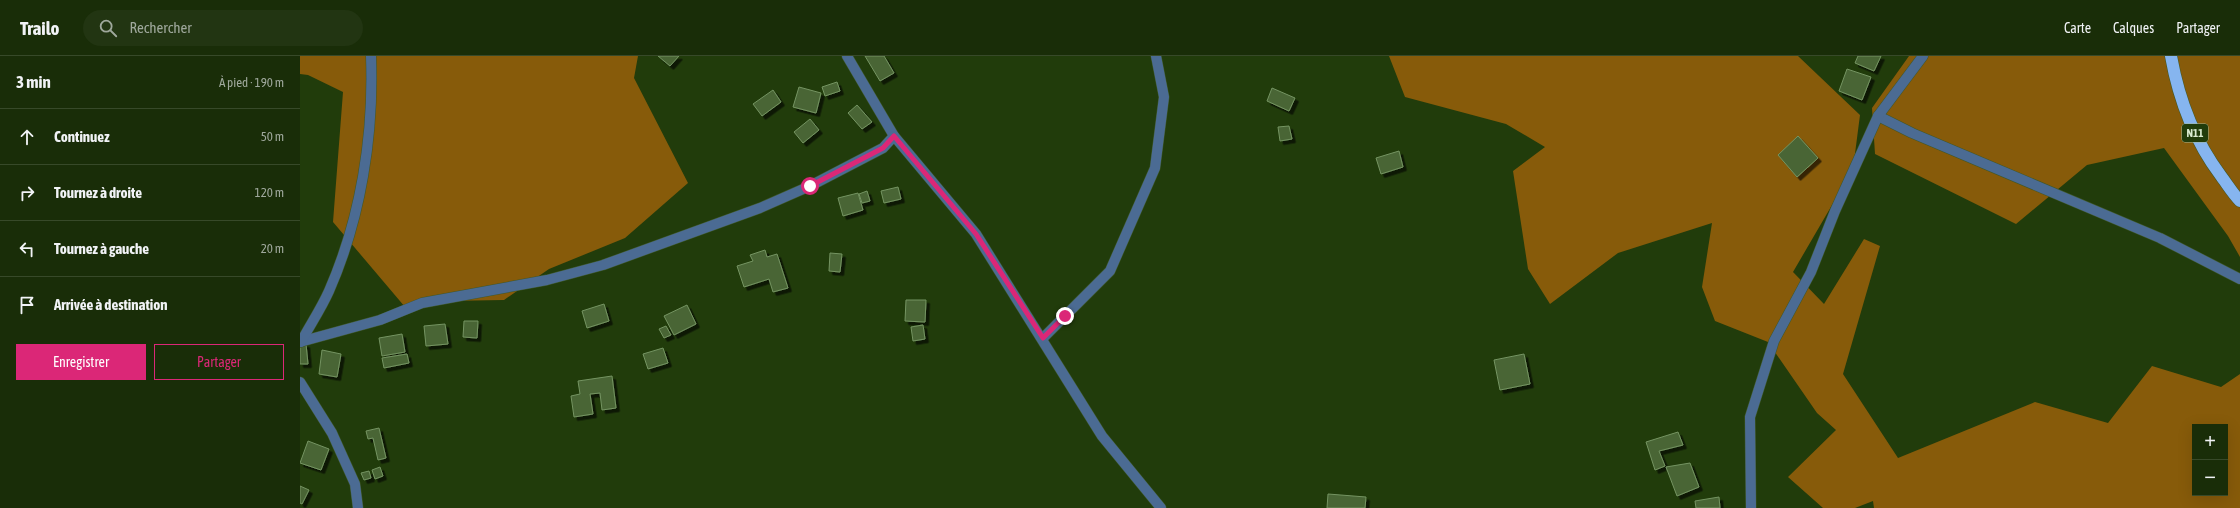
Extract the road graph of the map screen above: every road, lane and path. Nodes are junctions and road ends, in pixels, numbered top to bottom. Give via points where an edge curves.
1 (371, 56) edge
2 (847, 56) edge
3 (1156, 56) edge
4 (1923, 56) edge
5 (2171, 56) edge
6 (1878, 116) junction
7 (894, 136) junction
8 (2240, 201) edge
9 (2240, 279) edge
10 (1043, 338) junction
11 (301, 342) edge
12 (300, 382) edge
13 (358, 508) edge
14 (1161, 508) edge
15 (1751, 508) edge

1 - 11 street via 368,153 354,220 329,291
2 - 7 street
3 - 10 street via 1164,97 1155,168 1110,270
4 - 6 street
5 - 8 highway, N11 via 2175,80 2187,119 2207,157
6 - 9 street via 1912,133 2160,238
6 - 15 street via 1835,211 1811,272 1774,341 1750,417
7 - 10 street via 976,234
7 - 11 street via 883,148 810,186 753,210 602,265 547,280 422,303 380,320
10 - 14 street via 1102,436
12 - 13 street via 332,433 355,484

